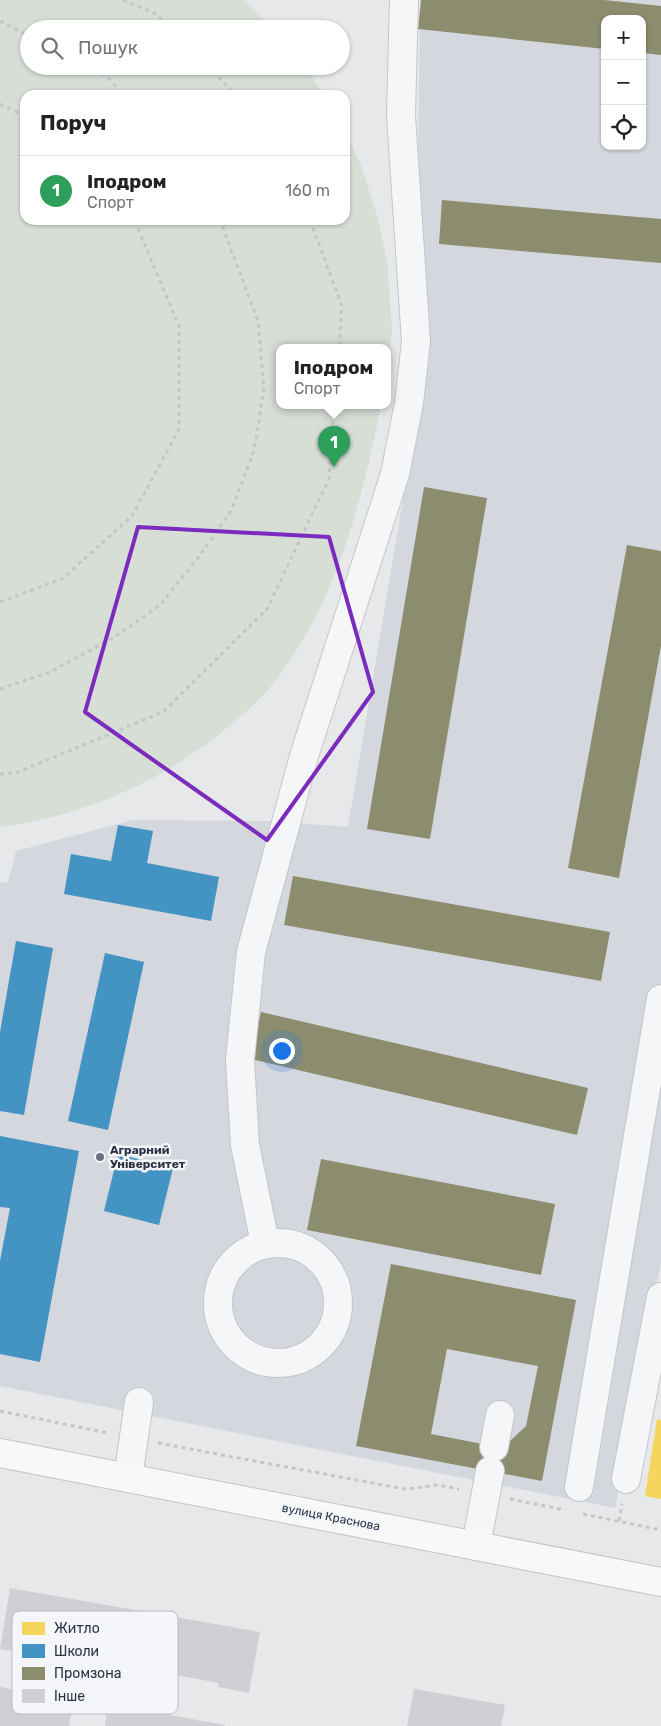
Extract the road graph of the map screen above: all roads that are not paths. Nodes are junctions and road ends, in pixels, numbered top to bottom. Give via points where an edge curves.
1 (404, 0) edge
2 (661, 999) edge
3 (265, 1243) junction
4 (661, 1297) edge
5 (139, 1402) dead end
6 (500, 1415) dead end
7 (0, 1453) edge
8 (128, 1478) junction
9 (626, 1479) dead end
10 (577, 1504) road end
11 (476, 1546) junction
12 (661, 1582) edge

1 - 3 street via 401,115 416,342 409,403 394,474 304,756 252,952 240,1060 245,1145
2 - 10 street
3 - 3 street via 237,1258 220,1284 218,1316 233,1344 260,1362 292,1363 320,1348 337,1322 338,1290 324,1262 297,1245
4 - 9 street
5 - 8 street
6 - 11 street
7 - 8 main road, вулиця Краснова
8 - 11 main road, вулиця Краснова
11 - 12 main road, вулиця Краснова

